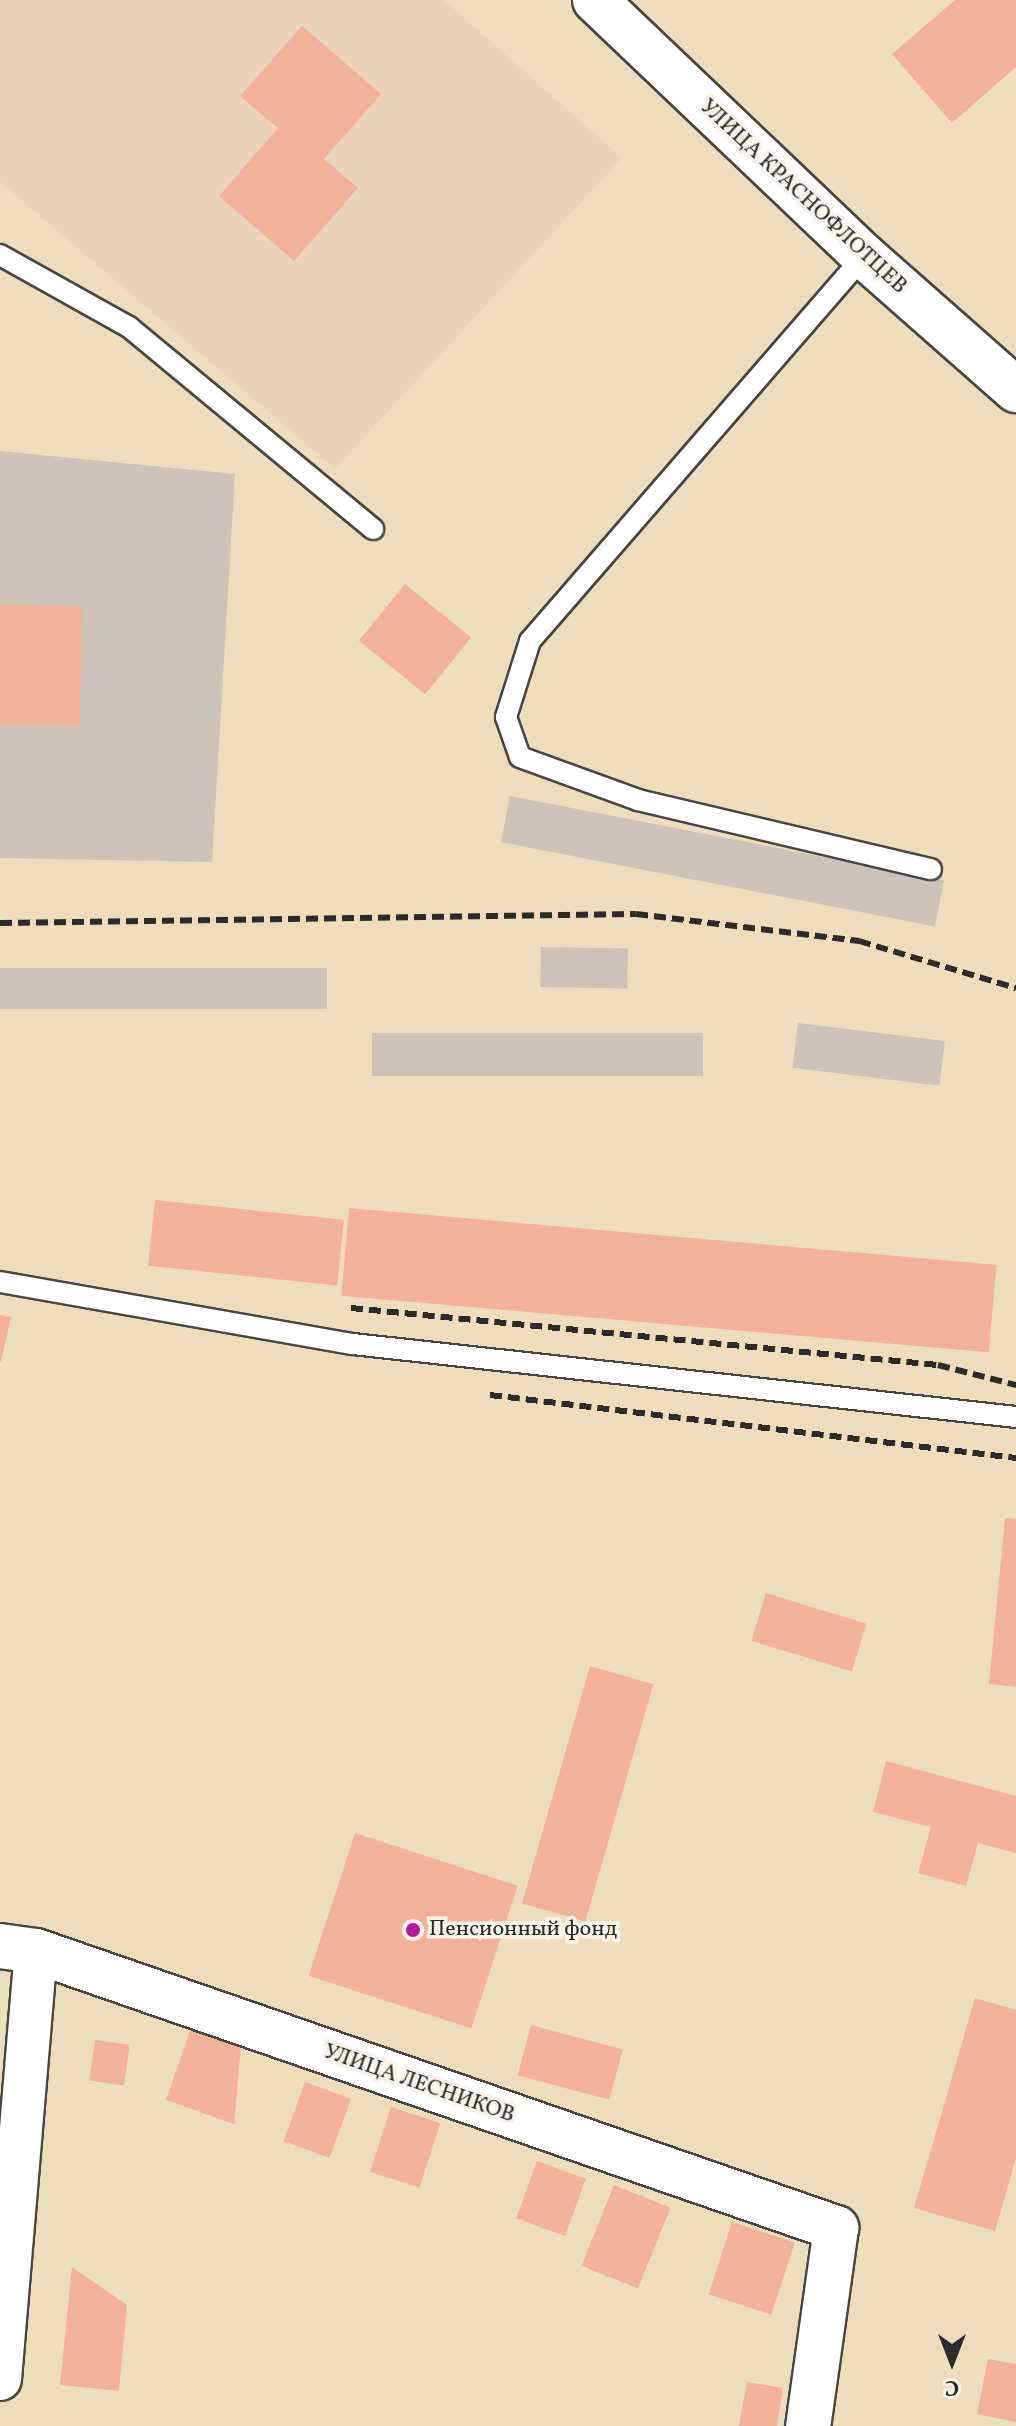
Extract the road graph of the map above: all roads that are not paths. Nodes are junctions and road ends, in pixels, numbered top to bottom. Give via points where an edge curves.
1 (595, 0) edge
2 (0, 255) edge
3 (864, 256) junction
4 (1016, 390) edge
5 (373, 529) dead end
6 (931, 869) dead end
7 (0, 1282) edge
8 (1016, 1417) edge
9 (18, 1949) edge
10 (0, 2379) edge
11 (808, 2426) edge

1 - 3 street, УЛИЦА КРАСНОФЛОТЦЕВ
2 - 5 lane via 129,327
3 - 4 street, УЛИЦА КРАСНОФЛОТЦЕВ
3 - 6 lane via 530,641 506,717 520,757 638,800
7 - 8 lane via 353,1344
9 - 10 street
9 - 11 street, УЛИЦА ЛЕСНИКОВ via 836,2228

